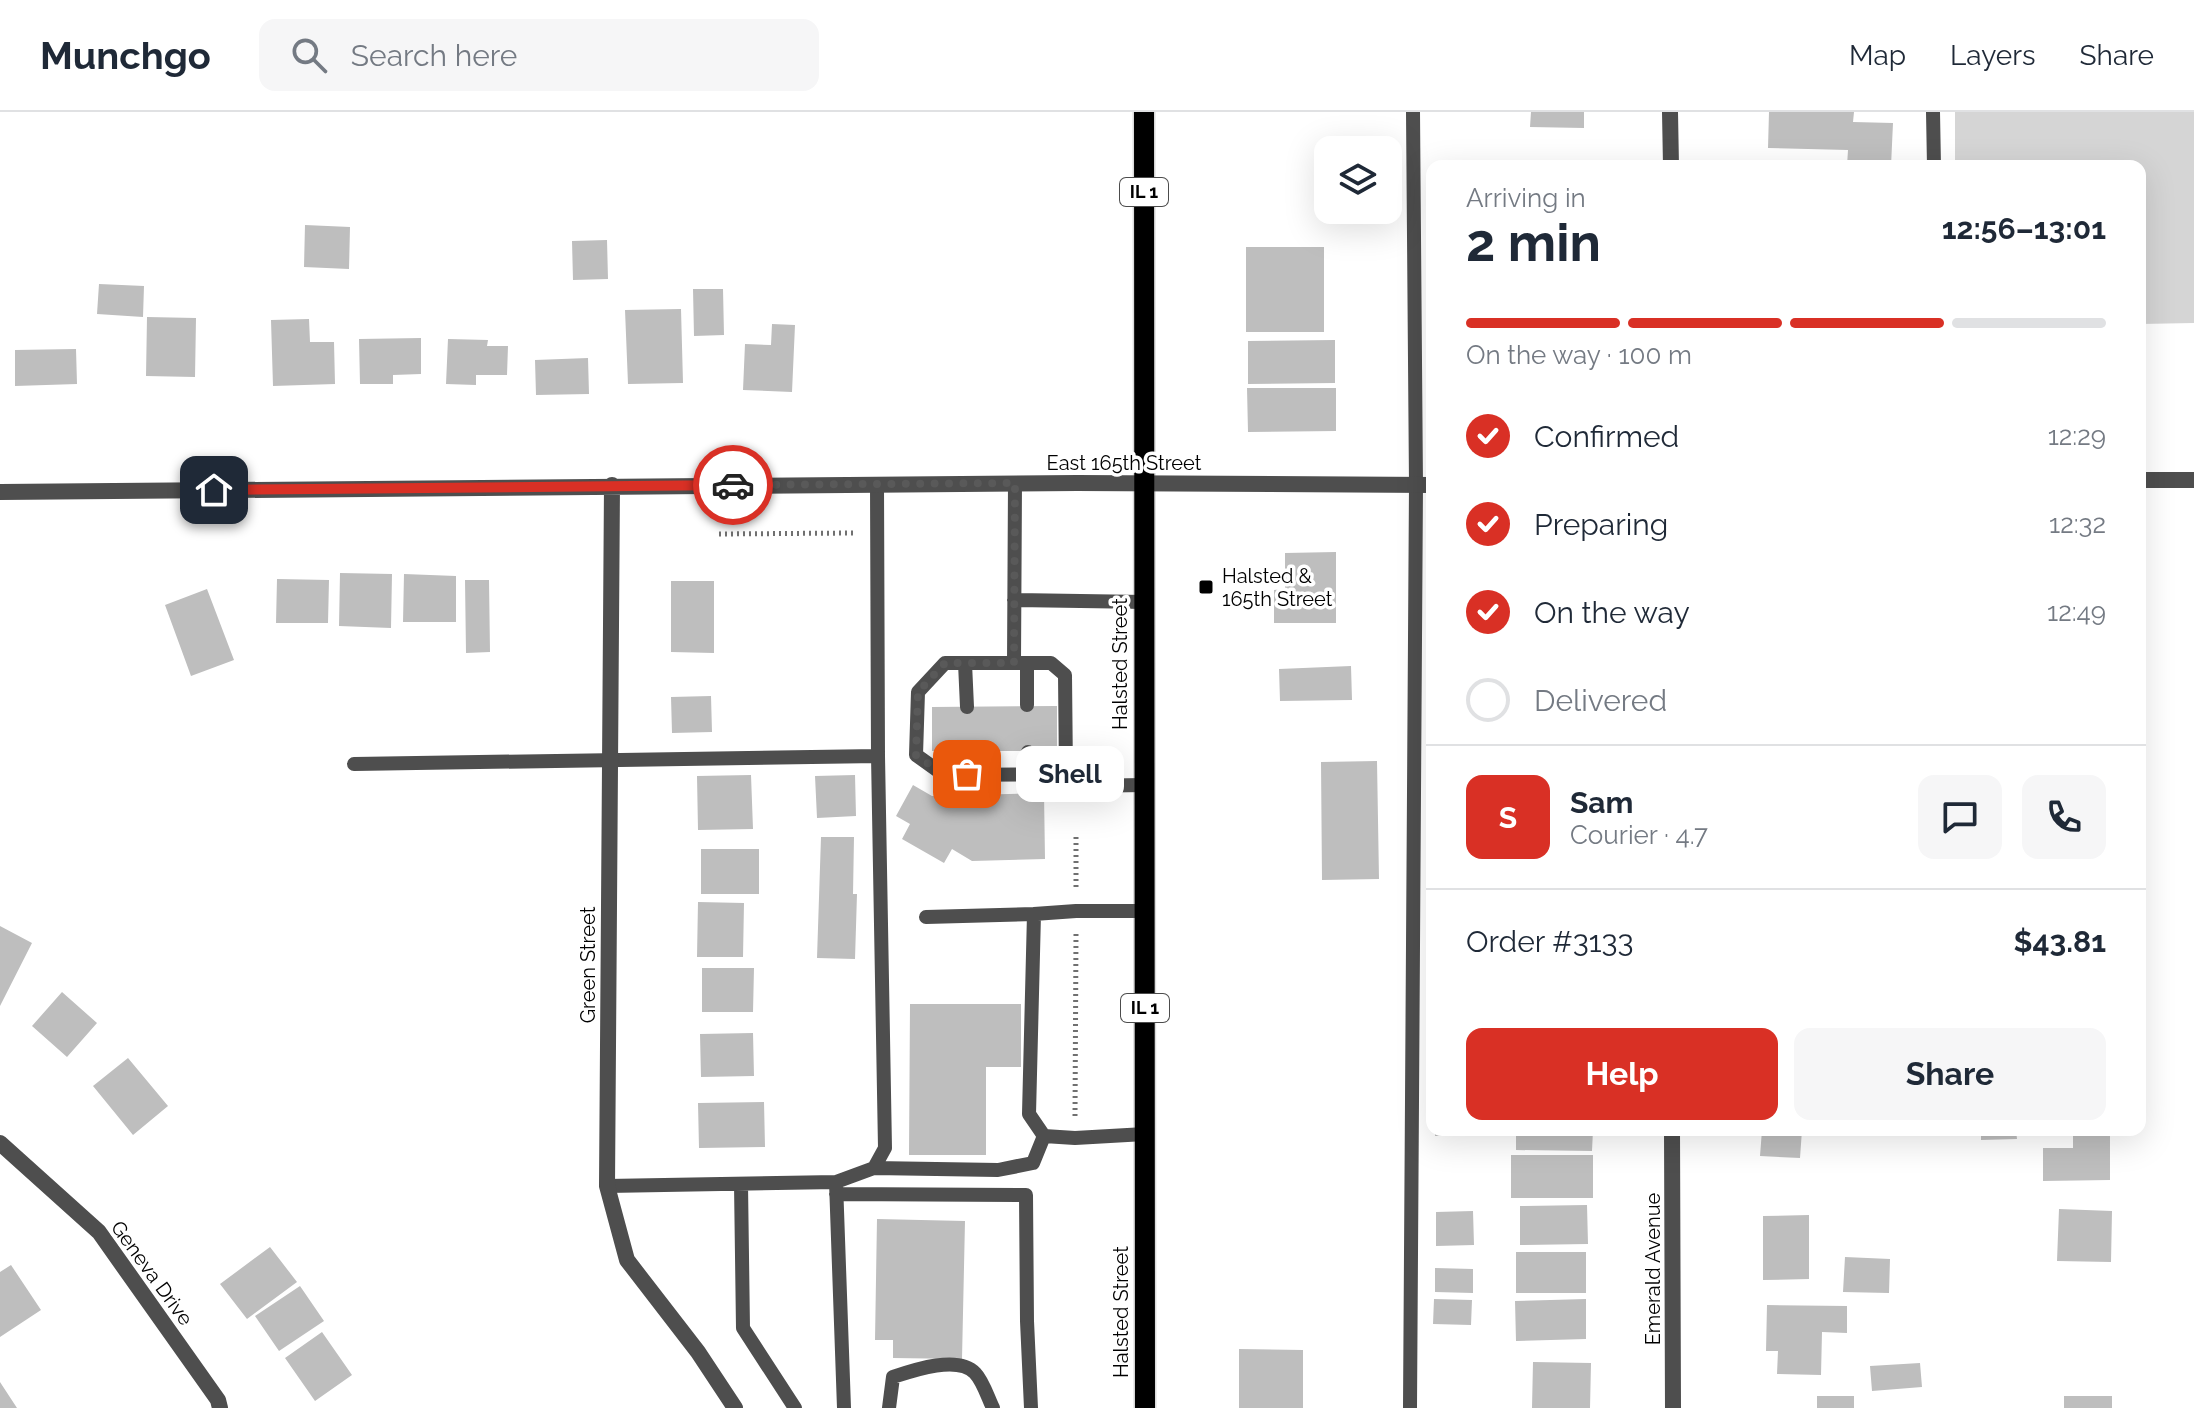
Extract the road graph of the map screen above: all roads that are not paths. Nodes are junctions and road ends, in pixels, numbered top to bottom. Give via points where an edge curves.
1 (1144, 112) edge
2 (1413, 112) edge
3 (1670, 112) edge
4 (1933, 112) edge
5 (1671, 160) edge
6 (1934, 160) edge
7 (2146, 480) edge
8 (2194, 480) edge
9 (1015, 483) junction
10 (1145, 483) junction
11 (877, 484) junction
12 (612, 485) junction
13 (1424, 485) edge
14 (0, 492) edge
15 (1014, 600) junction
16 (1145, 602) junction
17 (965, 663) junction
18 (1020, 663) junction
19 (1027, 705) dead end
20 (967, 707) dead end
21 (1028, 752) dead end
22 (967, 753) dead end
23 (878, 756) junction
24 (610, 760) junction
25 (354, 764) dead end
26 (967, 774) junction
27 (1028, 774) junction
28 (1066, 774) junction
29 (1145, 785) junction
30 (1145, 911) junction
31 (1034, 914) junction
32 (926, 917) dead end
33 (1145, 1134) junction
34 (1044, 1136) junction
35 (1672, 1136) edge
36 (0, 1143) edge
37 (874, 1168) junction
38 (741, 1184) junction
39 (607, 1186) junction
40 (836, 1188) junction
41 (220, 1408) edge
42 (735, 1408) edge
43 (795, 1408) edge
44 (844, 1408) edge
45 (889, 1408) edge
46 (993, 1408) edge
47 (1031, 1408) edge
48 (1145, 1408) edge
49 (1410, 1408) edge
50 (1673, 1408) edge

1 - 10 main road, Halsted Street / IL 1
2 - 13 lane
3 - 5 street
4 - 6 lane
7 - 8 street
9 - 10 street, East 165th Street
9 - 11 street, East 165th Street
9 - 15 lane
10 - 13 street, East 165th Street
10 - 16 main road, Halsted Street / IL 1
11 - 12 street, East 165th Street
11 - 23 lane
12 - 14 street, East 165th Street
12 - 24 street, Green Street
13 - 49 lane
15 - 16 lane
15 - 18 lane
16 - 29 main road, Halsted Street / IL 1
17 - 18 lane
17 - 20 lane
17 - 26 lane via 945,663 918,692 916,755 944,775
18 - 19 lane
18 - 28 lane via 1051,663 1065,675
21 - 27 lane
22 - 26 lane
23 - 24 lane
23 - 37 lane via 885,1148
24 - 25 lane
24 - 39 street, Green Street
26 - 27 lane
27 - 28 lane
28 - 29 lane via 1076,786
29 - 30 main road, Halsted Street / IL 1
30 - 31 lane
30 - 33 main road, Halsted Street / IL 1
31 - 32 lane
31 - 34 lane via 1029,1114
33 - 34 lane
33 - 48 main road, Halsted Street / IL 1
34 - 37 lane via 1033,1163 998,1170
35 - 50 street, Emerald Avenue
36 - 41 street, Geneva Drive via 99,1232
37 - 40 lane
38 - 39 lane
38 - 40 lane
38 - 43 lane via 743,1328
39 - 42 street, Green Street via 627,1260
40 - 44 lane
40 - 47 lane via 1026,1195
45 - 46 lane via 893,1377 922,1367 962,1365 976,1373

